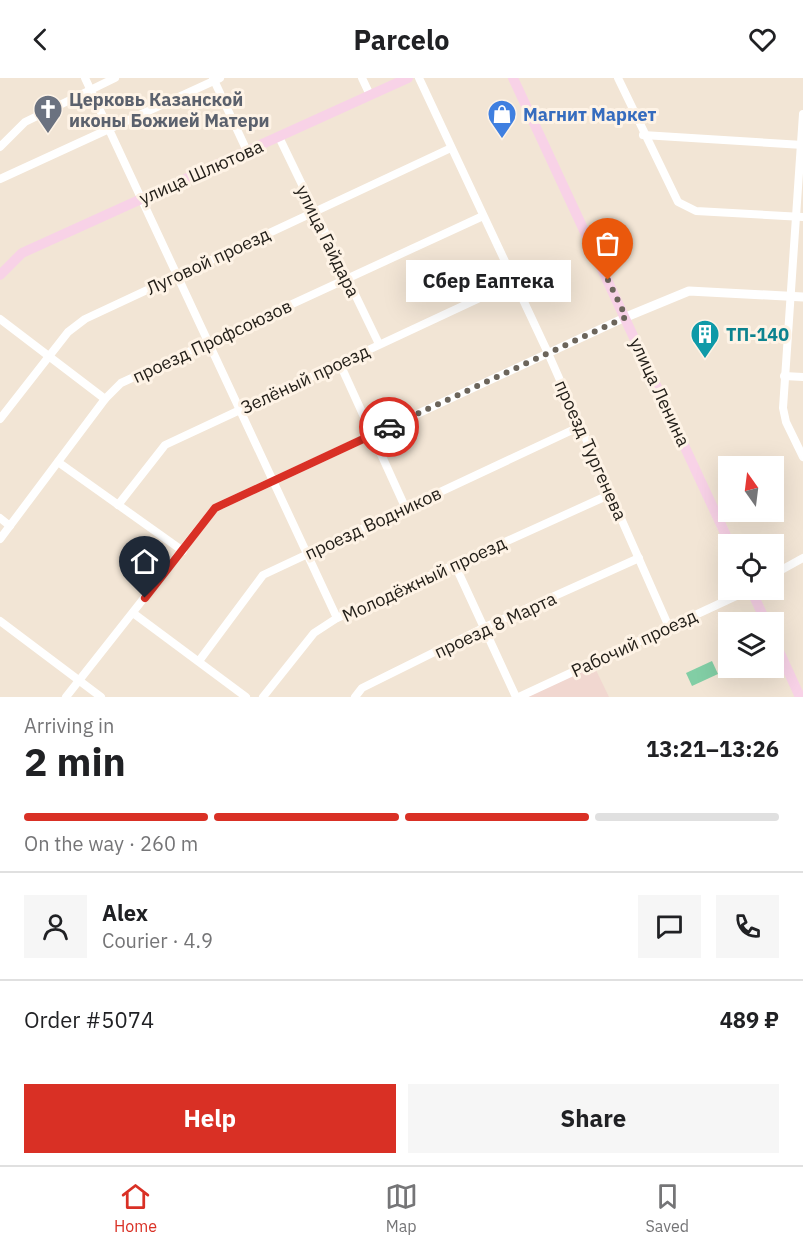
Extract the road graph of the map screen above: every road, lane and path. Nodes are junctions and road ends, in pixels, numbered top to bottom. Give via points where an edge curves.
1 (86, 78) edge
2 (115, 78) edge
3 (362, 78) edge
4 (408, 78) edge
5 (419, 78) edge
6 (513, 78) edge
7 (618, 78) edge
8 (215, 79) edge
9 (91, 89) junction
10 (370, 95) junction
11 (803, 114) edge
12 (109, 129) junction
13 (643, 135) junction
14 (279, 137) junction
15 (802, 145) edge
16 (0, 147) edge
17 (451, 148) junction
18 (247, 151) junction
19 (0, 179) edge
20 (141, 198) junction
21 (314, 212) junction
22 (483, 216) junction
23 (800, 217) edge
24 (0, 275) edge
25 (178, 276) junction
26 (346, 279) junction
27 (514, 282) junction
28 (790, 297) junction
29 (803, 297) edge
30 (626, 317) junction
31 (0, 319) edge
32 (209, 343) junction
33 (379, 344) junction
34 (548, 353) junction
35 (48, 356) junction
36 (340, 364) junction
37 (784, 376) junction
38 (803, 377) edge
39 (105, 399) junction
40 (240, 409) junction
41 (0, 419) edge
42 (581, 426) junction
43 (373, 435) junction
44 (803, 457) edge
45 (58, 462) junction
46 (273, 481) junction
47 (611, 494) junction
48 (118, 505) junction
49 (406, 508) junction
50 (0, 518) edge
51 (10, 526) junction
52 (725, 534) edge
53 (0, 539) edge
54 (183, 551) junction
55 (307, 553) junction
56 (639, 558) junction
57 (803, 558) edge
58 (455, 565) junction
59 (784, 568) edge
60 (728, 600) edge
61 (133, 613) junction
62 (337, 618) junction
63 (0, 621) edge
64 (669, 627) junction
65 (483, 628) junction
66 (199, 661) junction
67 (784, 662) edge
68 (79, 680) junction
69 (66, 697) edge
70 (101, 697) edge
71 (246, 697) edge
72 (263, 697) edge
73 (355, 697) edge
74 (518, 697) edge
75 (800, 697) edge

1 - 9 street
2 - 9 street
3 - 10 street
4 - 10 main road, улица Шлютова
5 - 17 street, проезд Тургенева
6 - 30 main road, улица Ленина
7 - 13 street
8 - 12 street
8 - 18 street
9 - 12 street
9 - 16 street via 25,122
10 - 14 main road, улица Шлютова
11 - 15 street
12 - 19 street
12 - 20 street
13 - 15 street
13 - 23 street via 683,206 696,211
14 - 18 main road, улица Шлютова
14 - 21 street, улица Гайдара
15 - 23 street
17 - 21 street, Луговой проезд
17 - 22 street, проезд Тургенева
18 - 20 main road, улица Шлютова
20 - 24 main road, улица Шлютова via 22,253
20 - 25 street
21 - 25 street, Луговой проезд
21 - 26 street, улица Гайдара
22 - 26 street, проезд Профсоюзов
22 - 27 street, проезд Тургенева
23 - 28 street
25 - 32 street
25 - 35 street, Луговой проезд via 85,319
26 - 32 street, проезд Профсоюзов
26 - 33 street, улица Гайдара
27 - 33 street, Зелёный проезд
27 - 34 street, проезд Тургенева
28 - 29 street
28 - 30 street via 689,291
28 - 37 street
30 - 34 street
30 - 52 main road, улица Ленина
31 - 35 street
32 - 39 street, проезд Профсоюзов via 122,383
32 - 40 street
33 - 36 street, Зелёный проезд
34 - 42 street, проезд Тургенева
34 - 43 street
35 - 39 street
35 - 41 street, Луговой проезд
36 - 40 street, Зелёный проезд
36 - 43 street
37 - 38 street
37 - 44 street via 786,422
39 - 45 street, проезд Профсоюзов
40 - 46 street
40 - 48 street, Зелёный проезд via 165,445
42 - 47 street, проезд Тургенева
42 - 49 street, проезд Водников
43 - 46 street
43 - 49 street
45 - 48 street
45 - 51 street, проезд Профсоюзов
46 - 54 street via 215,508
46 - 55 street
47 - 56 street, проезд Тургенева
47 - 58 street, Молодёжный проезд
48 - 54 street
49 - 55 street, проезд Водников
50 - 51 street
51 - 53 street, проезд Профсоюзов
54 - 61 street
55 - 62 street
55 - 66 street, проезд Водников via 263,575
56 - 64 street, проезд Тургенева
56 - 65 street, проезд 8 Марта
57 - 59 street
58 - 62 street, Молодёжный проезд
58 - 65 street
60 - 64 street, Рабочий проезд
61 - 66 street
61 - 68 street
62 - 72 street, Молодёжный проезд via 314,633
63 - 68 street
64 - 74 street, Рабочий проезд
65 - 73 street, проезд 8 Марта via 362,688
65 - 74 street
66 - 71 street
67 - 75 main road
68 - 69 street
68 - 70 street

